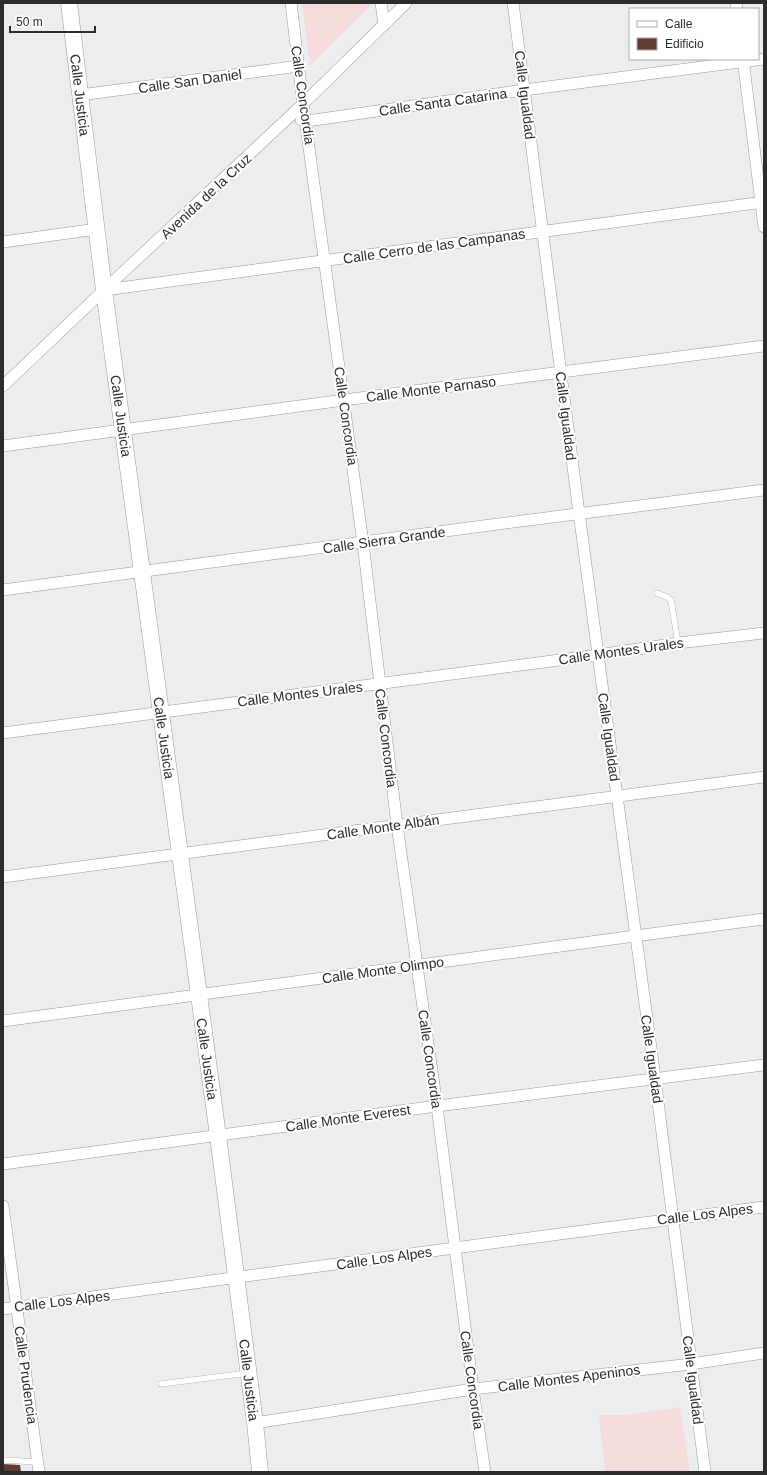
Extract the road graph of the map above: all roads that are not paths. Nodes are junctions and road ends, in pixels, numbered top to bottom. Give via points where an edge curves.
1 (69, 3) edge
2 (291, 3) edge
3 (381, 3) edge
4 (406, 3) edge
5 (513, 3) edge
6 (384, 25) junction
7 (764, 60) edge
8 (743, 61) edge
9 (299, 66) junction
10 (524, 90) junction
11 (80, 95) junction
12 (303, 104) junction
13 (288, 118) junction
14 (306, 121) junction
15 (762, 202) edge
16 (764, 227) edge
17 (97, 229) junction
18 (542, 231) junction
19 (3, 242) edge
20 (325, 260) junction
21 (104, 290) junction
22 (764, 346) edge
23 (561, 372) junction
24 (3, 386) edge
25 (344, 400) junction
26 (123, 430) junction
27 (3, 446) edge
28 (764, 490) edge
29 (579, 513) junction
30 (363, 543) junction
31 (142, 572) junction
32 (3, 590) edge
33 (657, 593) dead end
34 (764, 633) edge
35 (678, 643) junction
36 (598, 654) junction
37 (380, 684) junction
38 (161, 712) junction
39 (3, 733) edge
40 (764, 777) edge
41 (617, 796) junction
42 (397, 825) junction
43 (180, 854) junction
44 (3, 877) edge
45 (764, 919) edge
46 (635, 936) junction
47 (417, 965) junction
48 (199, 995) junction
49 (3, 1021) edge
50 (764, 1065) edge
51 (654, 1078) junction
52 (437, 1106) junction
53 (218, 1136) junction
54 (3, 1164) edge
55 (3, 1206) edge
56 (764, 1207) edge
57 (672, 1219) junction
58 (455, 1248) junction
59 (236, 1279) junction
60 (17, 1307) junction
61 (3, 1309) edge
62 (764, 1353) edge
63 (691, 1364) junction
64 (248, 1373) junction
65 (161, 1384) dead end
66 (473, 1389) junction
67 (255, 1423) junction
68 (3, 1460) edge
69 (38, 1467) edge
70 (260, 1472) edge
71 (485, 1472) edge
72 (705, 1472) edge

1 - 11 street, Calle Justicia
2 - 9 street, Calle Concordia
3 - 6 street
4 - 6 street, Avenida de la Cruz
5 - 10 street, Calle Igualdad
6 - 12 street, Avenida de la Cruz
7 - 8 street, Calle Santa Catarina
8 - 10 street, Calle Santa Catarina
8 - 15 street
9 - 11 street, Calle San Daniel
9 - 12 street, Calle Concordia
10 - 14 street, Calle Santa Catarina
10 - 18 street, Calle Igualdad
11 - 17 street, Calle Justicia
12 - 13 street, Avenida de la Cruz
12 - 14 street, Calle Concordia
13 - 14 street, Calle Santa Catarina
13 - 21 street, Avenida de la Cruz
14 - 20 street, Calle Concordia
15 - 16 street
15 - 18 street, Calle Cerro de las Campanas
17 - 19 street
17 - 21 street, Calle Justicia
18 - 20 street, Calle Cerro de las Campanas
18 - 23 street, Calle Igualdad
20 - 21 street, Calle Cerro de las Campanas
20 - 25 street, Calle Concordia
21 - 24 street, Avenida de la Cruz
21 - 26 street, Calle Justicia
22 - 23 street, Calle Monte Parnaso
23 - 25 street, Calle Monte Parnaso
23 - 29 street, Calle Igualdad
25 - 26 street, Calle Monte Parnaso
25 - 30 street, Calle Concordia
26 - 27 street, Calle Monte Parnaso
26 - 31 street, Calle Justicia
28 - 29 street, Calle Sierra Grande
29 - 30 street, Calle Sierra Grande
29 - 36 street, Calle Igualdad
30 - 31 street, Calle Sierra Grande
30 - 37 street, Calle Concordia
31 - 32 street, Calle Sierra Grande
31 - 38 street, Calle Justicia
33 - 35 lane via 671,600
34 - 35 street, Calle Montes Urales
35 - 36 street, Calle Montes Urales
36 - 37 street, Calle Montes Urales
36 - 41 street, Calle Igualdad
37 - 38 street, Calle Montes Urales
37 - 42 street, Calle Concordia
38 - 39 street, Calle Montes Urales
38 - 43 street, Calle Justicia
40 - 41 street, Calle Monte Albán
41 - 42 street, Calle Monte Albán
41 - 46 street, Calle Igualdad
42 - 43 street, Calle Monte Albán
42 - 47 street, Calle Concordia
43 - 44 street, Calle Monte Albán
43 - 48 street, Calle Justicia
45 - 46 street, Calle Monte Olimpo
46 - 47 street, Calle Monte Olimpo
46 - 51 street, Calle Igualdad
47 - 48 street, Calle Monte Olimpo
47 - 52 street, Calle Concordia
48 - 49 street, Calle Monte Olimpo
48 - 53 street, Calle Justicia
50 - 51 street, Calle Monte Everest
51 - 52 street, Calle Monte Everest
51 - 57 street, Calle Igualdad
52 - 53 street, Calle Monte Everest
52 - 58 street, Calle Concordia
53 - 54 street, Calle Monte Everest
53 - 59 street, Calle Justicia
55 - 60 street, Calle Prudencia
56 - 57 street, Calle Los Alpes
57 - 58 street, Calle Los Alpes
57 - 63 street, Calle Igualdad
58 - 59 street, Calle Los Alpes
58 - 66 street, Calle Concordia
59 - 60 street, Calle Los Alpes
59 - 64 street, Calle Justicia
60 - 61 street, Calle Los Alpes
60 - 69 street, Calle Prudencia
62 - 63 street, Calle Montes Apeninos
63 - 66 street, Calle Montes Apeninos
63 - 72 street, Calle Igualdad
64 - 65 lane
64 - 67 street, Calle Justicia
66 - 67 street, Calle Montes Apeninos
66 - 71 street, Calle Concordia
67 - 70 street, Calle Justicia
68 - 69 lane

